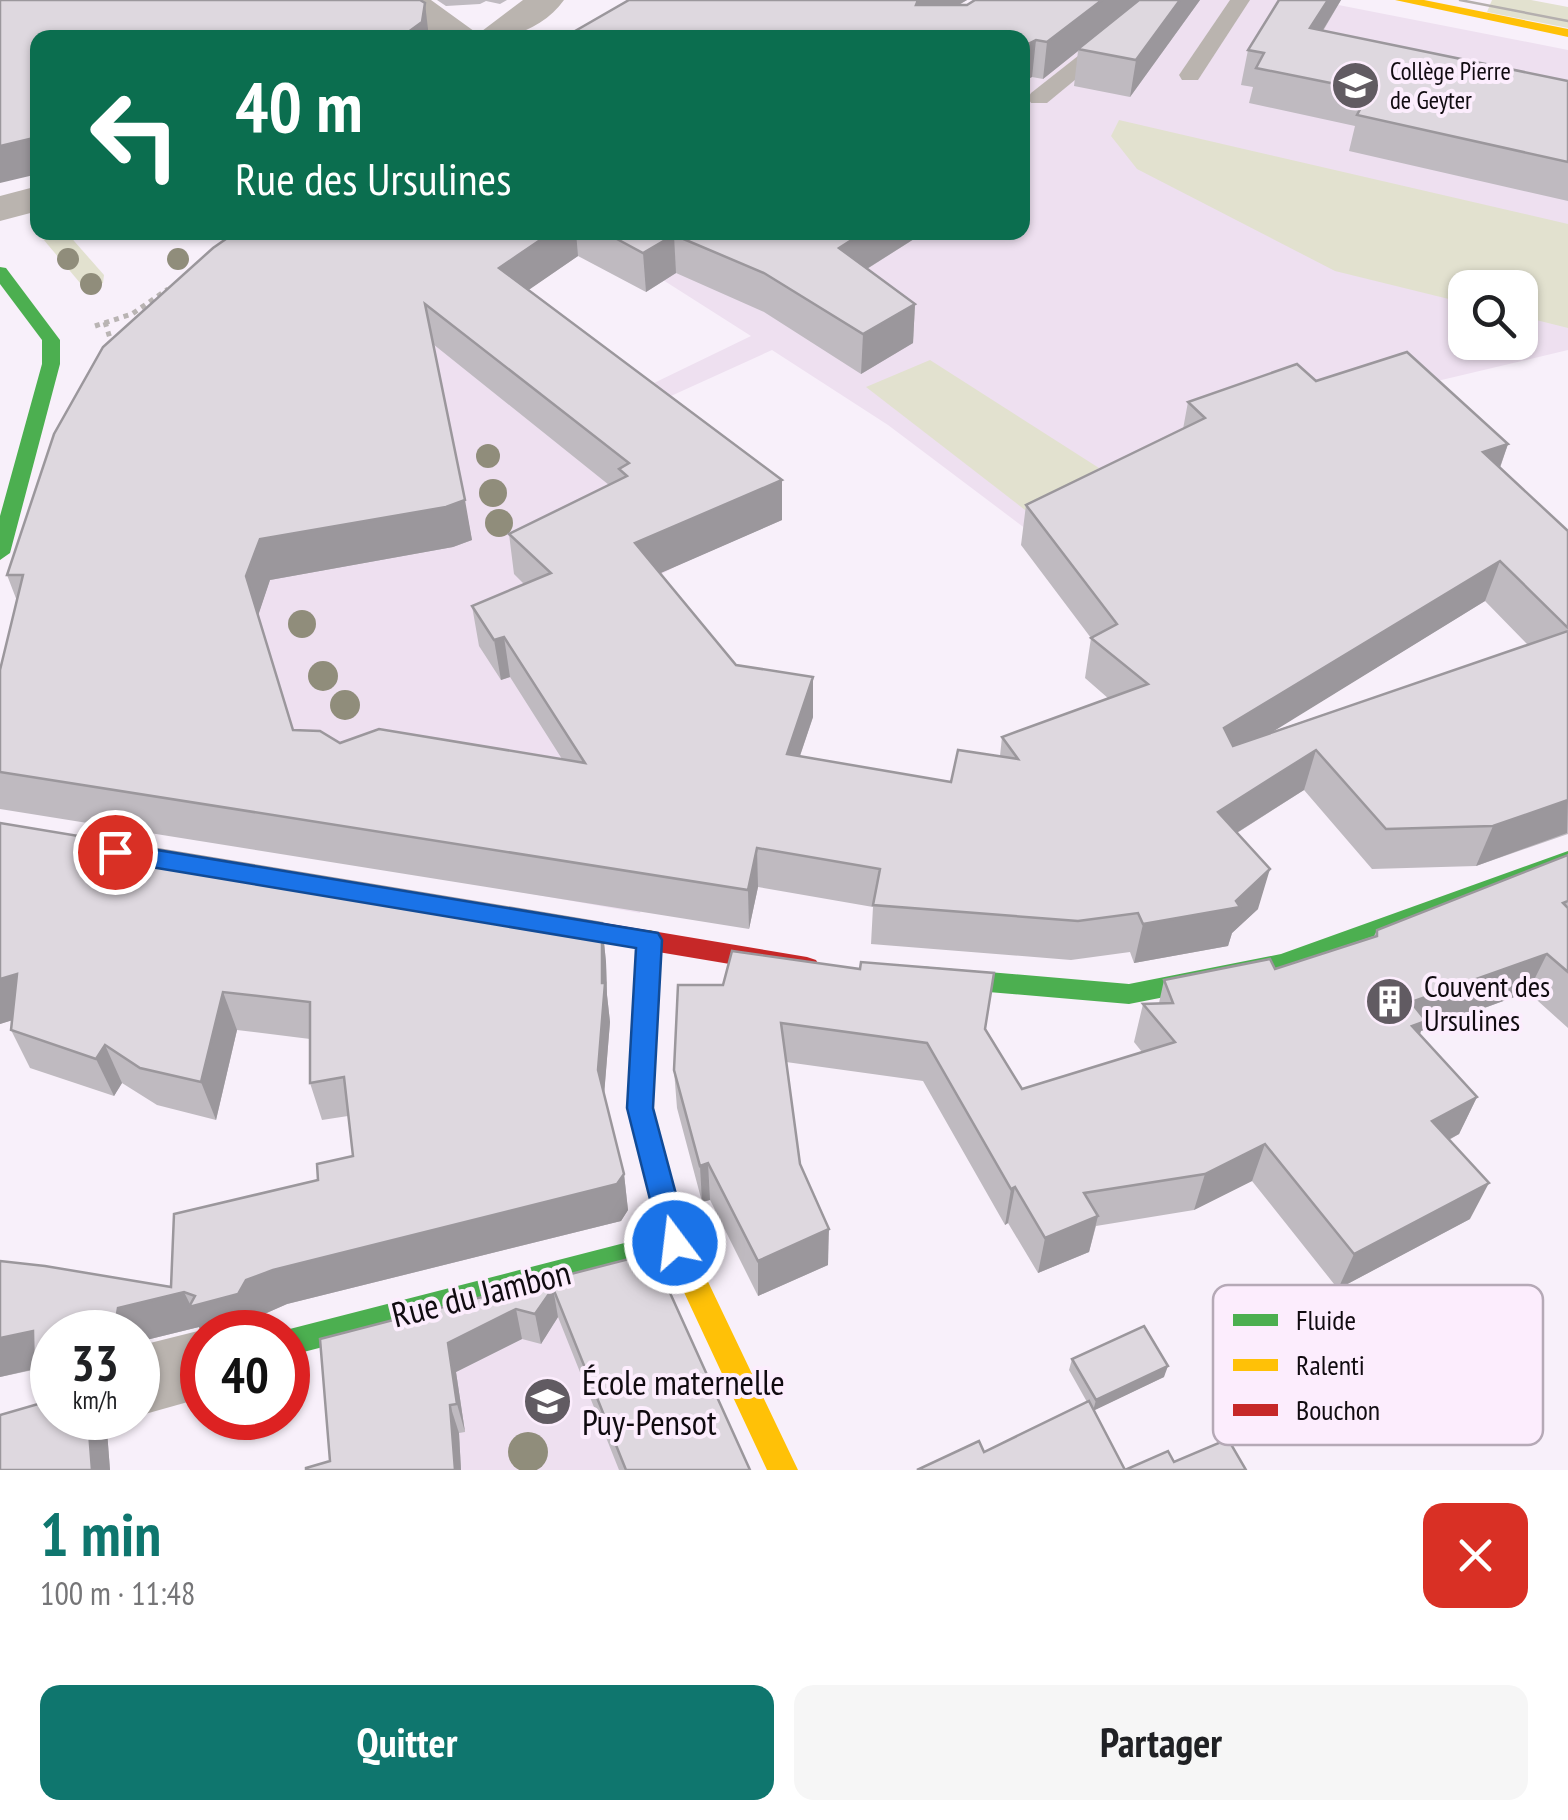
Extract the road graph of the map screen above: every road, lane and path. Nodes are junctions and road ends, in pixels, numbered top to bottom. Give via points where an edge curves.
1 (408, 0) edge
2 (1162, 0) edge
3 (1240, 0) edge
4 (1415, 1) edge
5 (451, 30) edge
6 (1568, 33) edge
7 (1190, 75) dead end
8 (1040, 98) dead end
9 (30, 200) edge
10 (0, 208) edge
11 (0, 272) edge
12 (178, 282) edge
13 (51, 340) junction
14 (0, 553) edge
15 (1568, 860) edge
16 (512, 918) edge
17 (650, 940) junction
18 (824, 968) edge
19 (900, 975) edge
20 (675, 1243) junction
21 (310, 1336) edge
22 (783, 1470) edge

1 - 5 street
2 - 8 lane
3 - 7 lane
4 - 6 street
9 - 10 street
11 - 13 street
12 - 13 path via 132,314
13 - 14 street via 51,364
15 - 19 street via 1282,964 1129,994
16 - 17 street
17 - 18 street
17 - 20 street via 640,1108
20 - 21 street, Rue du Jambon
20 - 22 street

